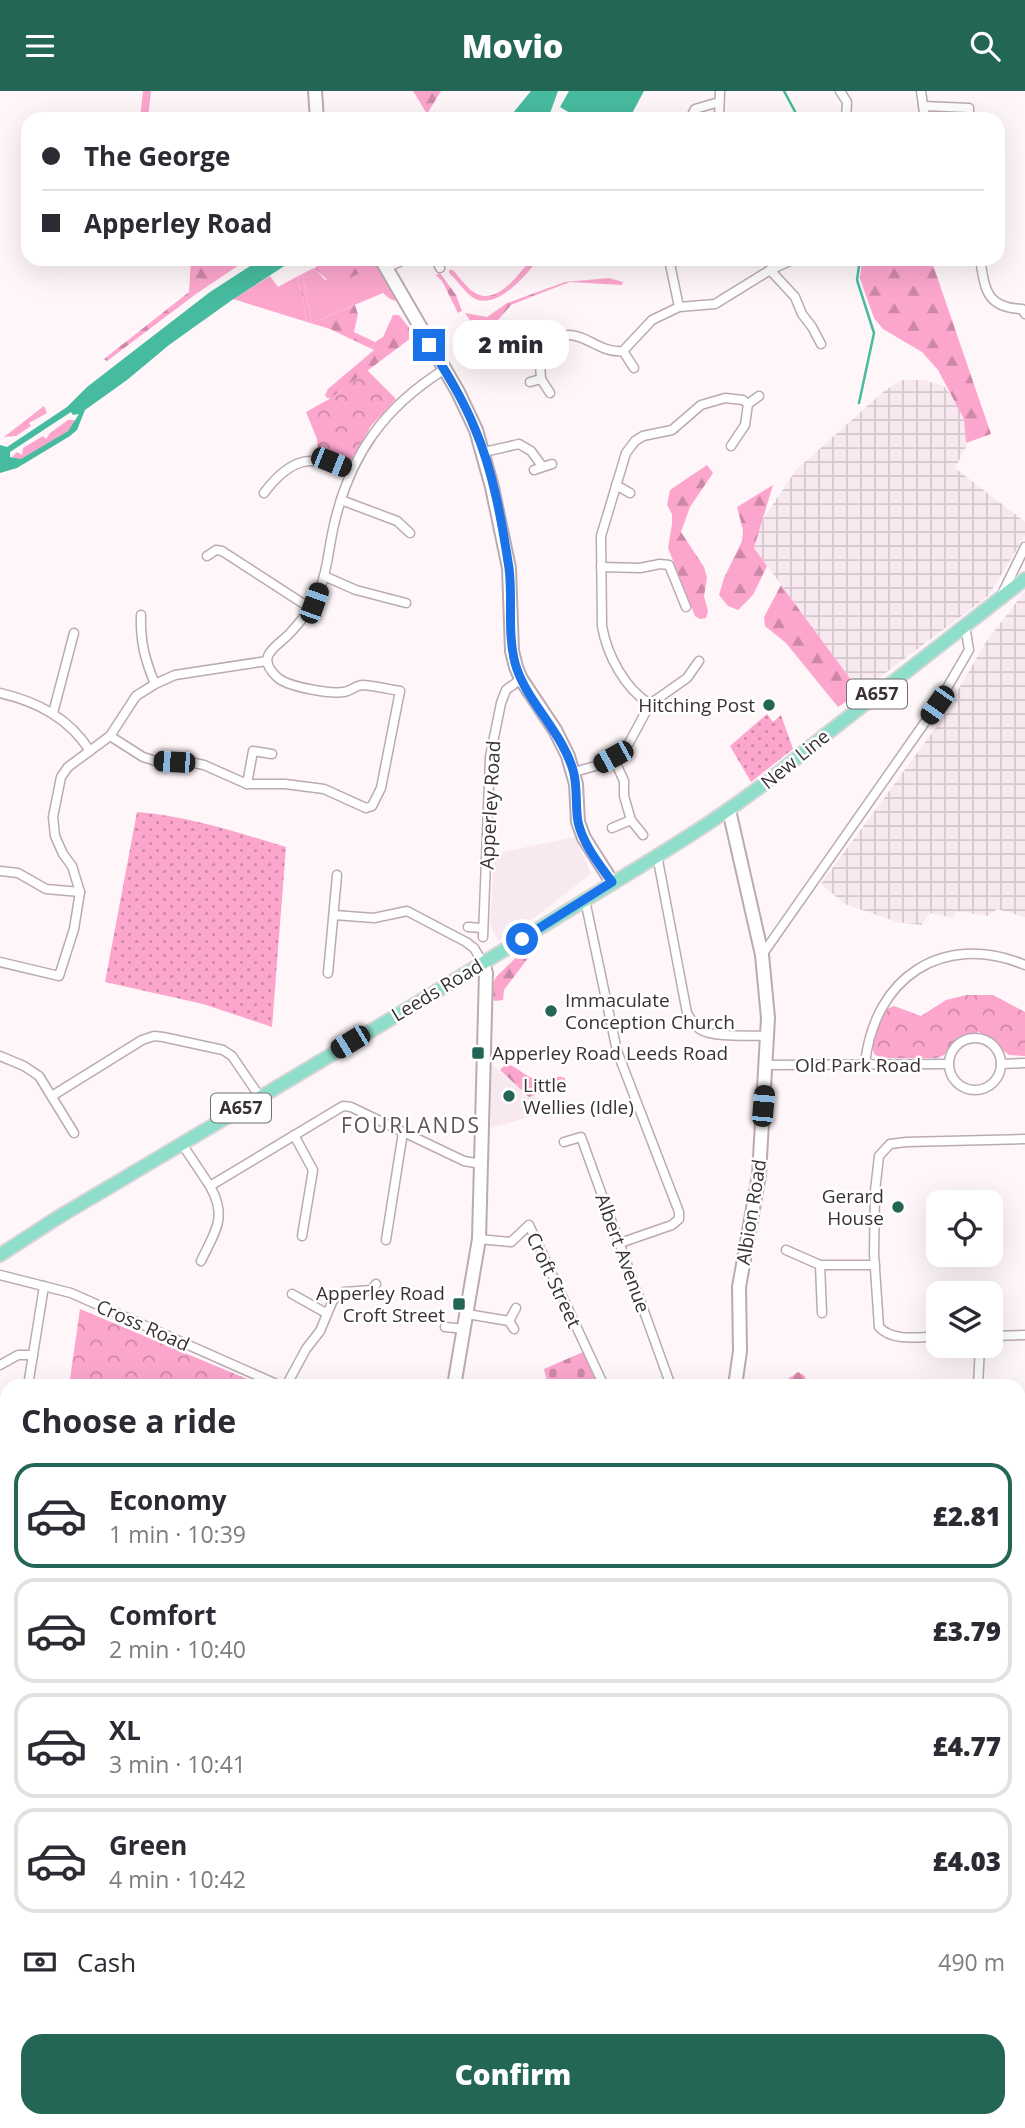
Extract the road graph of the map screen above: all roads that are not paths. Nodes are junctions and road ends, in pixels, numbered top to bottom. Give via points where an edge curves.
1 (315, 91) edge
2 (720, 91) edge
3 (840, 91) edge
4 (922, 91) edge
5 (719, 102) junction
6 (923, 106) junction
7 (316, 112) edge
8 (694, 112) edge
9 (719, 112) edge
10 (846, 112) edge
11 (924, 112) edge
12 (969, 112) edge
13 (385, 266) edge
14 (670, 266) edge
15 (779, 266) edge
16 (981, 266) edge
17 (770, 270) junction
18 (679, 307) junction
19 (1024, 309) edge
20 (527, 342) dead end
21 (821, 344) dead end
22 (539, 350) junction
23 (623, 351) junction
24 (634, 368) dead end
25 (444, 369) junction
26 (541, 379) junction
27 (530, 382) dead end
28 (550, 393) dead end
29 (760, 396) dead end
30 (748, 404) junction
31 (731, 446) dead end
32 (484, 452) junction
33 (552, 464) dead end
34 (352, 470) junction
35 (616, 485) junction
36 (630, 492) dead end
37 (264, 493) dead end
38 (341, 500) junction
39 (410, 533) dead end
40 (1025, 547) edge
41 (207, 556) dead end
42 (601, 567) junction
43 (324, 576) junction
44 (1025, 579) edge
45 (998, 602) junction
46 (406, 603) dead end
47 (686, 607) dead end
48 (310, 608) junction
49 (141, 615) dead end
50 (965, 625) junction
51 (74, 633) dead end
52 (267, 661) junction
53 (699, 661) dead end
54 (521, 679) junction
55 (155, 684) junction
56 (0, 693) edge
57 (650, 704) junction
58 (54, 713) junction
59 (110, 737) junction
60 (90, 751) junction
61 (272, 754) dead end
62 (613, 757) junction
63 (574, 772) junction
64 (247, 784) junction
65 (729, 810) junction
66 (631, 820) junction
67 (612, 828) dead end
68 (643, 835) dead end
69 (657, 855) junction
70 (0, 871) edge
71 (337, 875) dead end
72 (612, 882) junction
73 (80, 893) junction
74 (584, 900) junction
75 (334, 915) junction
76 (468, 927) dead end
77 (762, 955) junction
78 (0, 962) edge
79 (483, 963) junction
80 (1025, 965) edge
81 (328, 973) dead end
82 (768, 1036) junction
83 (0, 1056) edge
84 (1025, 1063) edge
85 (949, 1064) junction
86 (1001, 1064) junction
87 (767, 1065) junction
88 (864, 1065) junction
89 (52, 1096) junction
90 (260, 1097) junction
91 (403, 1132) junction
92 (74, 1133) dead end
93 (294, 1135) junction
94 (1025, 1139) edge
95 (564, 1142) dead end
96 (182, 1144) junction
97 (481, 1164) junction
98 (210, 1186) junction
99 (302, 1235) dead end
100 (479, 1239) junction
101 (386, 1240) dead end
102 (620, 1243) junction
103 (786, 1250) dead end
104 (0, 1255) edge
105 (201, 1261) dead end
106 (820, 1265) junction
107 (875, 1265) junction
108 (0, 1276) edge
109 (376, 1284) dead end
110 (44, 1286) junction
111 (292, 1294) dead end
112 (516, 1308) dead end
113 (326, 1313) junction
114 (822, 1313) dead end
115 (467, 1314) junction
116 (509, 1321) junction
117 (445, 1327) dead end
118 (465, 1329) junction
119 (514, 1329) dead end
120 (1025, 1335) edge
121 (926, 1336) edge
122 (1003, 1336) edge
123 (33, 1355) junction
124 (980, 1358) edge
125 (0, 1364) edge
126 (30, 1379) edge
127 (267, 1379) edge
128 (287, 1379) edge
129 (455, 1379) edge
130 (601, 1379) edge
131 (669, 1379) edge
132 (736, 1379) edge
133 (979, 1379) edge

1 - 7 street
2 - 5 street
3 - 10 street
4 - 6 street
5 - 8 street
5 - 9 street
6 - 11 street
6 - 12 street via 969,108
13 - 25 street
14 - 18 street
15 - 17 street
16 - 19 street via 985,286 997,305
17 - 18 street via 715,304
17 - 21 street via 795,297
18 - 23 street via 652,320
20 - 22 street
22 - 23 street via 567,335 612,352
22 - 26 street
23 - 24 street
25 - 32 street
25 - 34 street via 394,407
26 - 27 street
26 - 28 street
29 - 30 street
30 - 31 street via 745,425
30 - 35 street via 715,400 701,405 672,430 643,436 626,453
32 - 33 street via 519,444 531,451 538,468
32 - 54 street via 509,568 512,651
34 - 37 street via 316,459 298,463 284,470
34 - 38 street
35 - 36 street
35 - 42 street via 601,536
38 - 39 street via 397,521
38 - 43 street
40 - 45 street
41 - 48 street via 222,551
42 - 47 street via 669,565
42 - 57 street via 604,638 636,696
43 - 46 street via 355,590
43 - 48 street
44 - 45 main road, New Line / A657
45 - 50 main road, New Line / A657
48 - 52 street via 290,634 272,647
49 - 55 street via 144,656
50 - 65 main road, New Line / A657
50 - 77 street via 969,650 937,705
51 - 58 street
52 - 55 street via 175,675
52 - 64 street via 286,683 317,690 344,692 360,685 400,691 381,788 372,806 366,808 324,789
53 - 57 street via 687,678
54 - 63 street via 555,730
54 - 76 street, Apperley Road via 506,690 490,757 483,933
55 - 59 street via 136,696
56 - 58 street
57 - 62 street via 629,743
58 - 60 street
59 - 60 street
59 - 64 street via 143,757 204,765
60 - 73 street via 61,777 53,817 55,837 72,866
61 - 64 street via 253,751
62 - 63 street
62 - 66 street via 624,781
63 - 72 street via 581,830
65 - 69 main road, Leeds Road / A657
65 - 77 street, Albion Road
66 - 67 street
66 - 68 street
69 - 72 main road, Leeds Road / A657
69 - 82 street via 687,1013 693,1024 713,1033
70 - 73 street via 18,873 46,889
71 - 75 street
72 - 74 main road, Leeds Road / A657
73 - 78 street via 59,976
74 - 79 main road, Leeds Road / A657
74 - 102 street via 617,1051 679,1212 673,1225
75 - 79 street via 374,918 407,911 466,942
75 - 81 street
77 - 82 street, Albion Road
79 - 90 main road, Leeds Road / A657
79 - 97 street
80 - 88 street via 982,953 941,957 922,966 902,979 884,1002 867,1043
82 - 87 street, Albion Road
83 - 89 street via 38,1076
84 - 86 street
85 - 86 street, Old Park Road via 958,1083 972,1090 996,1080
85 - 86 street, Old Park Road via 955,1047 970,1038 995,1047
85 - 88 street, Old Park Road
87 - 88 street, Old Park Road
87 - 132 street, Albion Road via 759,1175 739,1287
89 - 90 street via 154,1037 223,1050
89 - 92 street
90 - 96 main road, Leeds Road / A657
91 - 93 street via 343,1106
91 - 97 street via 464,1161
91 - 101 street
93 - 98 street
93 - 99 street via 313,1170
94 - 107 street via 906,1142 883,1149 876,1171
95 - 102 street, Albert Avenue via 581,1137
96 - 98 street
96 - 104 main road, Leeds Road / A657
97 - 100 street
98 - 105 street via 219,1202 219,1215
100 - 115 street
100 - 130 street, Croft Street via 510,1242 528,1225
102 - 131 street, Albert Avenue
103 - 106 street
106 - 107 street
106 - 114 street
107 - 121 street via 879,1327 900,1337
108 - 110 street, Cross Road
109 - 113 street via 371,1290 344,1292
110 - 123 street
110 - 127 street, Cross Road via 71,1293
111 - 113 street
112 - 116 street
113 - 128 street via 320,1331
115 - 116 street
115 - 118 street
116 - 119 street
117 - 118 street
118 - 129 street
120 - 122 street
123 - 125 street via 18,1355
123 - 126 street
124 - 133 street

